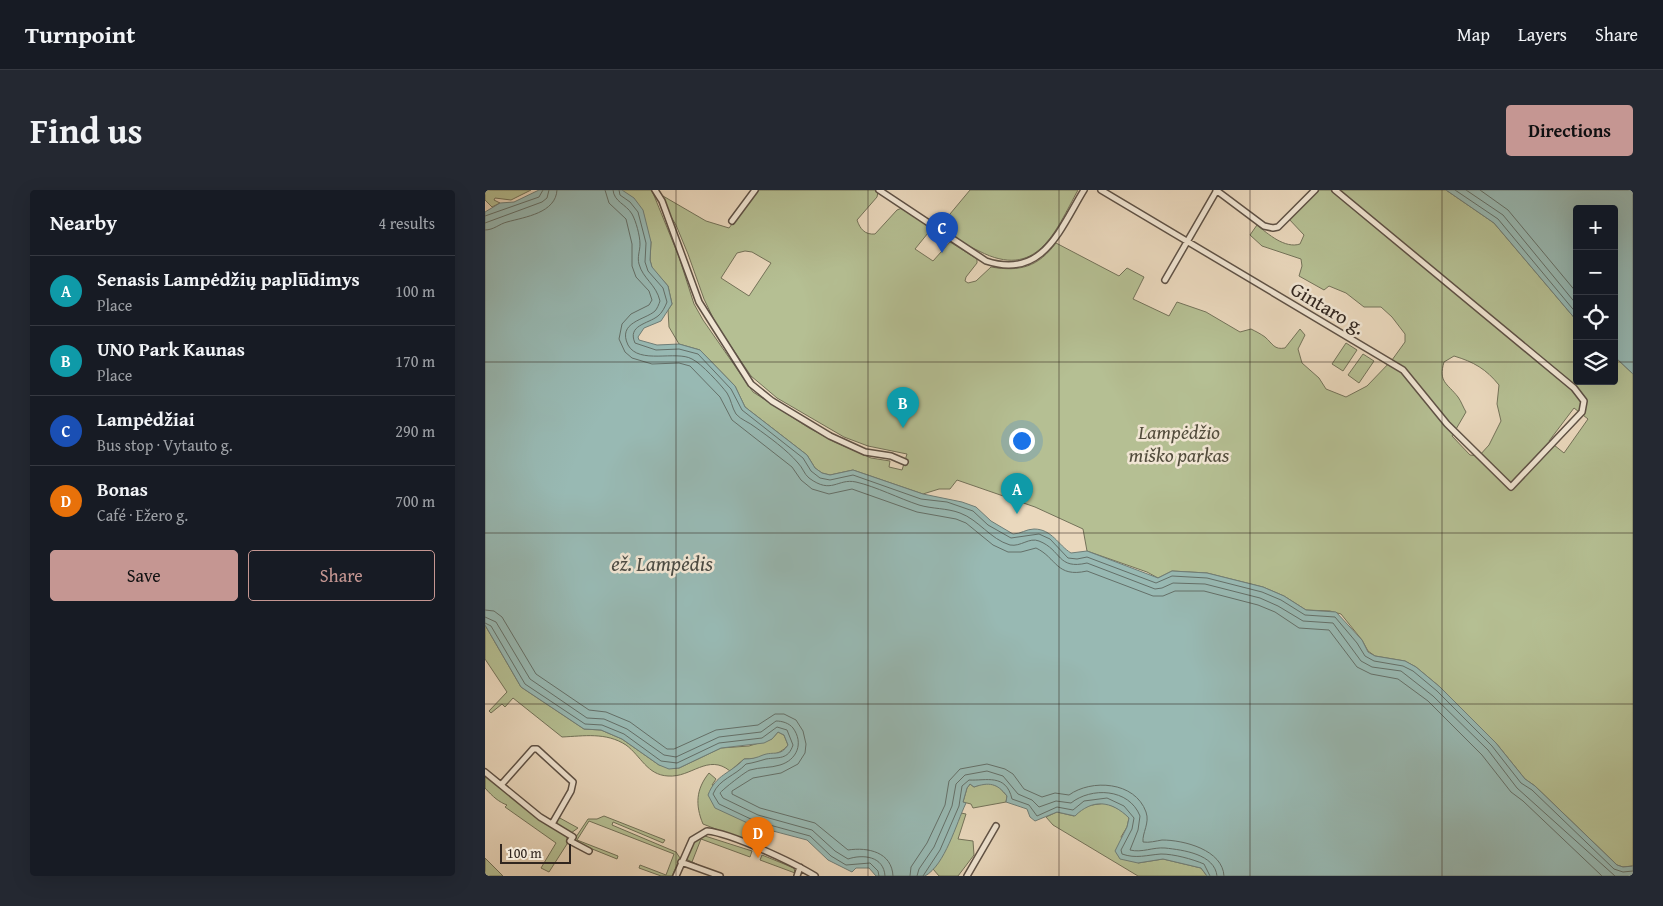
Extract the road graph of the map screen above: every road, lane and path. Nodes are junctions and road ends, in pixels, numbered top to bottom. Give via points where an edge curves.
1 (755, 190) edge
2 (879, 190) edge
3 (1084, 190) edge
4 (1101, 190) edge
5 (1216, 190) edge
6 (1315, 190) edge
7 (1335, 190) edge
8 (657, 192) edge
9 (667, 195) dead end
10 (732, 221) dead end
11 (1187, 242) junction
12 (1165, 280) dead end
13 (905, 462) dead end
14 (485, 772) edge
15 (501, 785) junction
16 (552, 824) junction
17 (996, 826) dead end
18 (589, 851) dead end
19 (681, 862) junction
20 (800, 867) junction
21 (676, 876) edge
22 (720, 876) edge
23 (797, 876) edge
24 (815, 876) edge
25 (967, 876) edge

1 - 10 street
2 - 3 street via 986,261 1006,266 1027,263 1046,250
4 - 11 street, Gintaro g.
5 - 6 street via 1264,226 1273,228
5 - 11 street
7 - 11 street, Gintaro g. via 1574,388 1584,401 1582,412 1511,487 1447,424 1403,370
8 - 9 street
8 - 13 street via 699,302 751,384 772,401 830,436 865,452
11 - 12 street
14 - 15 street
15 - 16 street
15 - 16 street via 537,749 573,782
16 - 18 street via 573,837 570,841
17 - 25 street
19 - 20 street via 692,840 707,831
19 - 21 street
19 - 22 street
20 - 23 street
20 - 24 street

